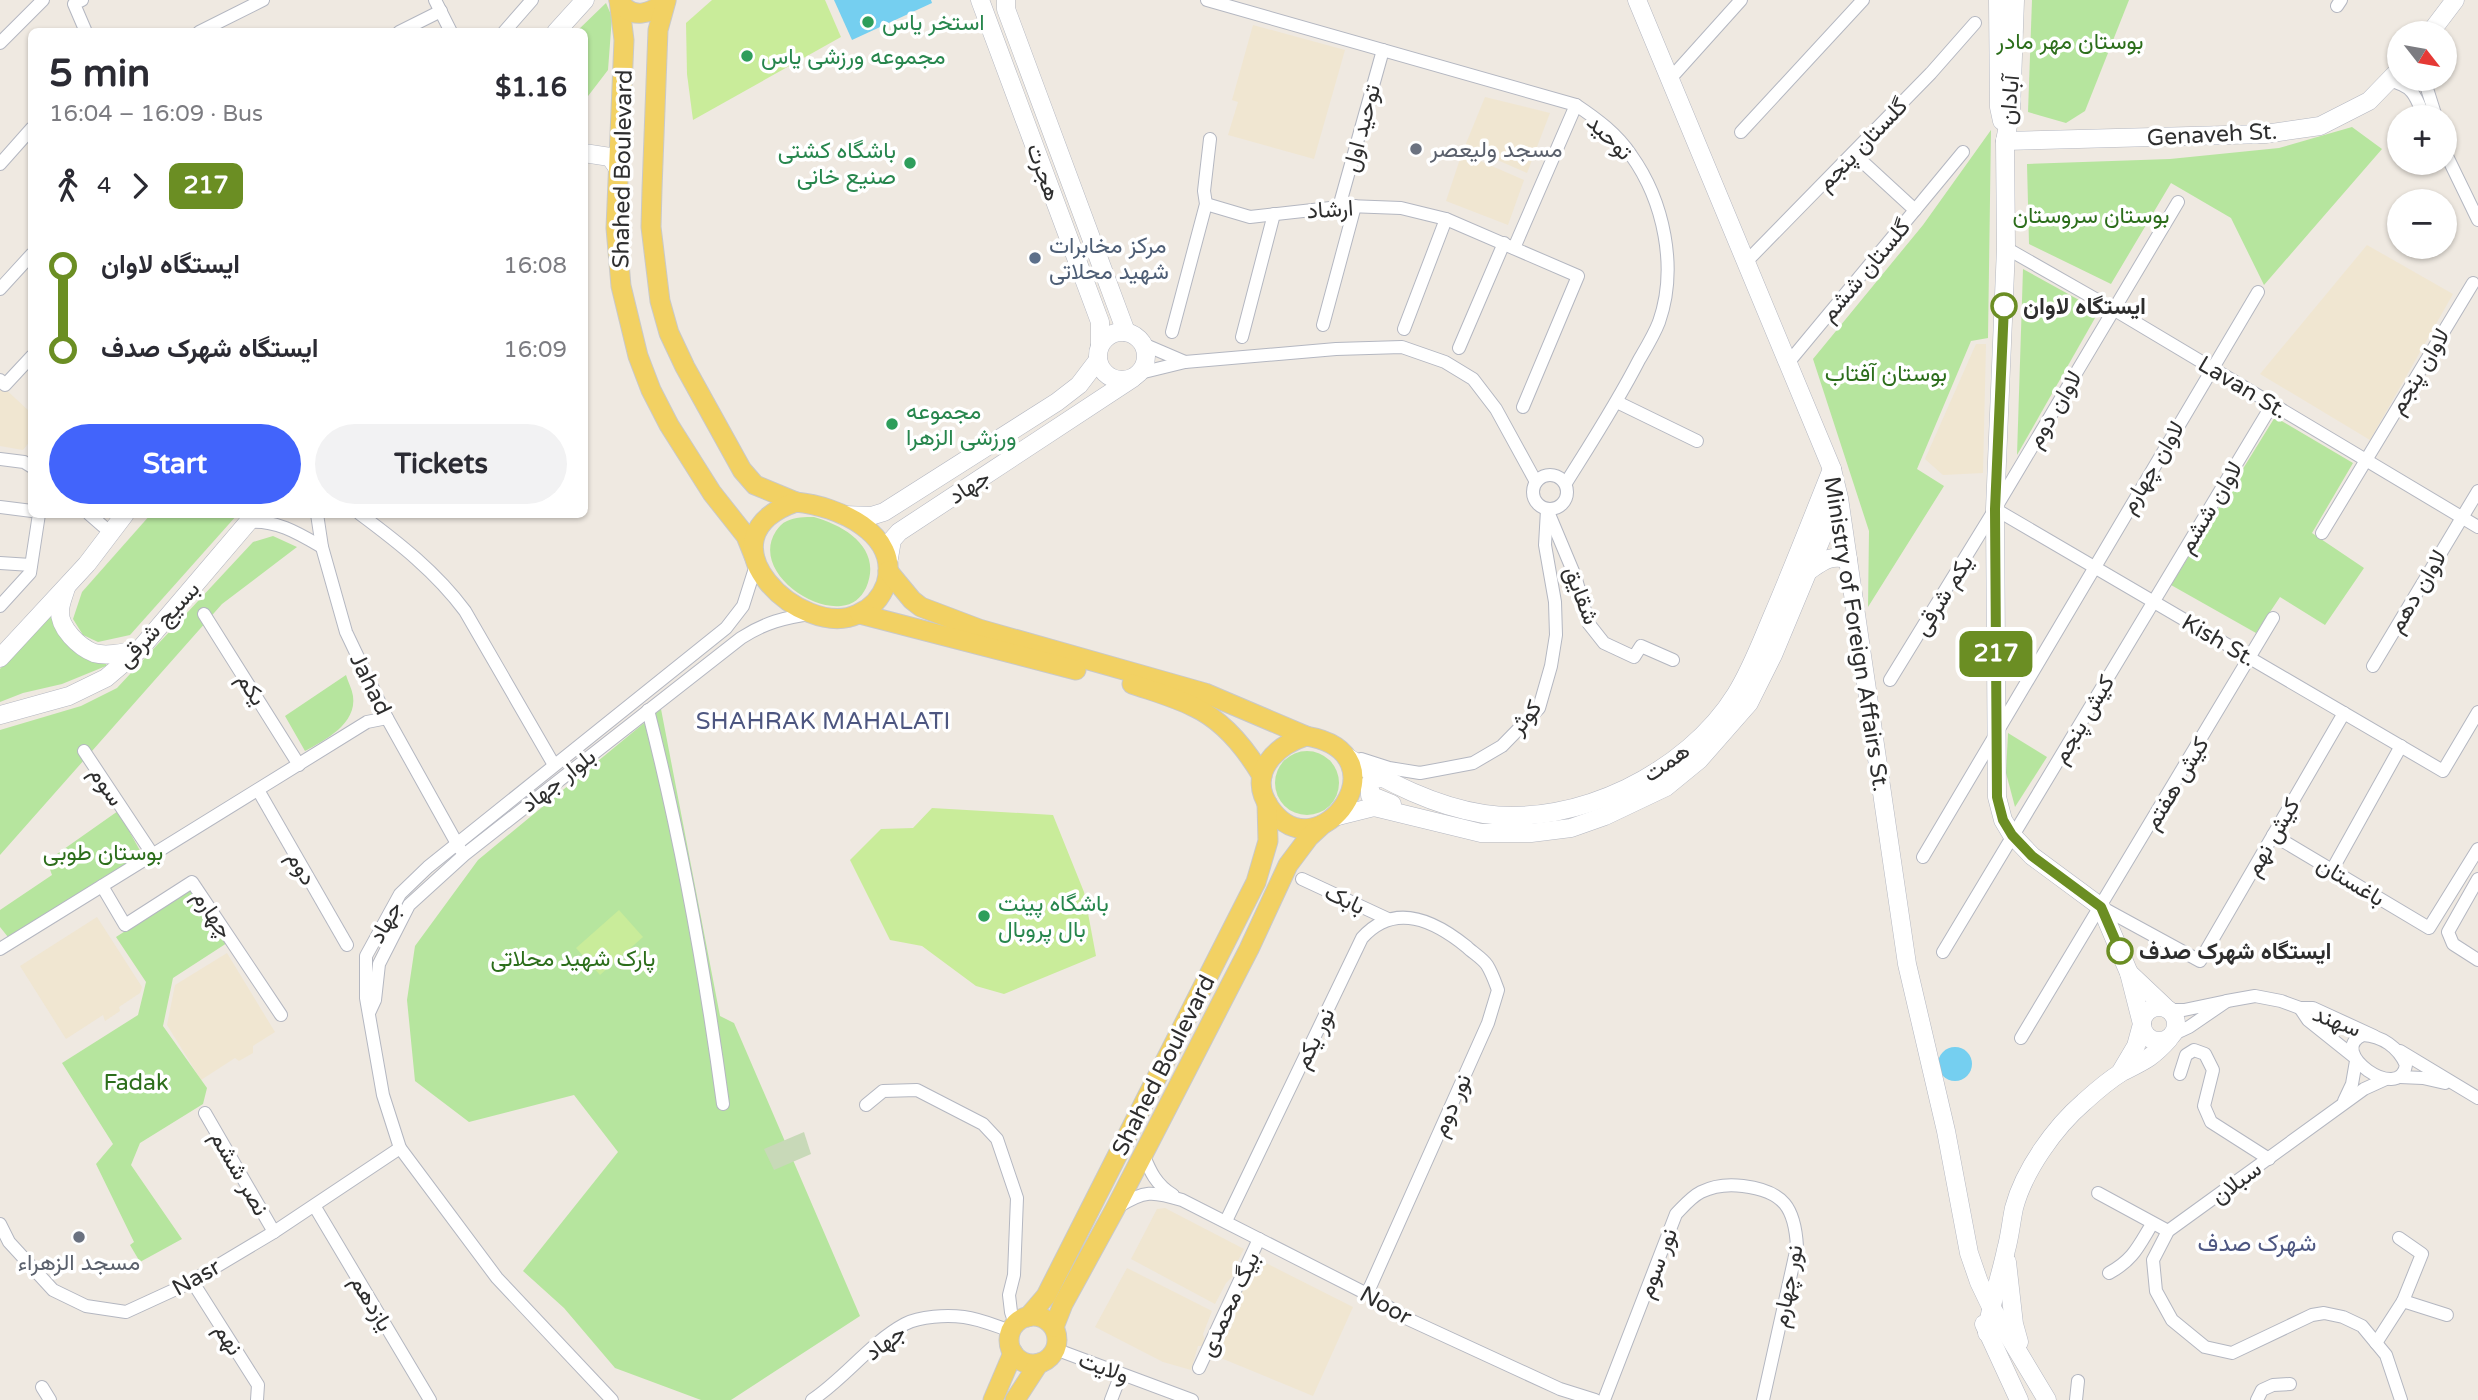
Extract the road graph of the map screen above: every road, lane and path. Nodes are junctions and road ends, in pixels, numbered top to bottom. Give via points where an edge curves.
1 (43, 0) edge
2 (263, 0) edge
3 (532, 0) edge
4 (585, 0) edge
5 (598, 0) edge
6 (619, 0) edge
7 (666, 0) edge
8 (981, 0) edge
9 (1006, 0) edge
10 (1209, 0) edge
11 (1637, 0) edge
12 (1741, 0) edge
13 (1863, 0) edge
14 (1998, 0) edge
15 (2015, 0) edge
16 (2455, 0) edge
17 (78, 2) edge
18 (438, 6) edge
19 (2442, 21) edge
20 (1975, 23) dead end
21 (85, 28) edge
22 (207, 28) edge
23 (405, 28) edge
24 (424, 28) edge
25 (449, 28) edge
26 (507, 28) edge
27 (560, 28) edge
28 (574, 28) edge
29 (0, 43) edge
30 (1383, 50) junction
31 (1670, 79) junction
32 (2387, 83) edge
33 (1576, 105) junction
34 (28, 132) edge
35 (1741, 132) dead end
36 (1210, 139) dead end
37 (2006, 141) junction
38 (1964, 152) dead end
39 (1853, 153) junction
40 (588, 154) edge
41 (0, 164) edge
42 (618, 167) junction
43 (2456, 175) edge
44 (2178, 202) dead end
45 (1206, 204) junction
46 (1355, 206) junction
47 (1339, 207) junction
48 (1915, 210) junction
49 (1274, 214) junction
50 (1446, 219) junction
51 (2478, 220) edge
52 (1509, 245) junction
53 (2006, 248) junction
54 (28, 258) edge
55 (1746, 261) junction
56 (2473, 282) dead end
57 (0, 289) edge
58 (2258, 292) dead end
59 (2113, 309) junction
60 (1323, 325) dead end
61 (1404, 329) dead end
62 (1126, 332) junction
63 (1172, 332) dead end
64 (1242, 337) dead end
65 (1143, 344) junction
66 (1459, 348) dead end
67 (1099, 352) junction
68 (28, 359) edge
69 (1185, 362) junction
70 (1788, 363) junction
71 (2211, 368) junction
72 (1136, 375) junction
73 (0, 380) edge
74 (1617, 402) junction
75 (1523, 407) dead end
76 (2267, 413) dead end
77 (1697, 441) dead end
78 (0, 459) edge
79 (2365, 460) junction
80 (28, 461) edge
81 (1832, 469) junction
82 (1536, 482) junction
83 (1566, 483) junction
84 (2478, 491) edge
85 (1839, 498) junction
86 (796, 502) junction
87 (0, 507) edge
88 (1995, 509) junction
89 (28, 510) edge
90 (1547, 510) junction
91 (843, 515) junction
92 (2462, 517) junction
93 (38, 518) edge
94 (94, 518) edge
95 (122, 518) edge
96 (132, 518) edge
97 (252, 518) edge
98 (318, 518) edge
99 (365, 518) edge
100 (2478, 527) edge
101 (2322, 533) dead end
102 (112, 534) junction
103 (322, 547) junction
104 (1847, 559) junction
105 (755, 561) junction
106 (0, 563) edge
107 (31, 565) junction
108 (889, 565) junction
109 (2093, 566) junction
110 (1807, 572) junction
111 (67, 585) junction
112 (1788, 600) junction
113 (2154, 602) junction
114 (0, 606) edge
115 (204, 614) dead end
116 (816, 614) junction
117 (860, 614) junction
118 (2273, 618) dead end
119 (140, 649) junction
120 (0, 658) edge
121 (2250, 658) junction
122 (1673, 660) dead end
123 (2373, 666) dead end
124 (1890, 680) dead end
125 (648, 709) junction
126 (2478, 712) edge
127 (2344, 713) junction
128 (0, 715) edge
129 (387, 718) junction
130 (1307, 736) junction
131 (1996, 736) junction
132 (2401, 746) junction
133 (84, 751) dead end
134 (1341, 751) junction
135 (299, 765) junction
136 (554, 765) junction
137 (1262, 776) junction
138 (1382, 778) junction
139 (258, 790) junction
140 (1267, 803) junction
141 (1403, 813) junction
142 (1330, 820) junction
143 (2012, 835) junction
144 (2273, 835) junction
145 (455, 843) junction
146 (2478, 849) edge
147 (153, 855) junction
148 (464, 855) junction
149 (1923, 857) dead end
150 (2332, 870) junction
151 (1302, 879) dead end
152 (2478, 879) edge
153 (102, 886) junction
154 (2101, 907) junction
155 (1388, 919) junction
156 (347, 945) dead end
157 (0, 949) edge
158 (1942, 952) dead end
159 (2478, 960) edge
160 (2130, 972) junction
161 (2227, 1001) junction
162 (2167, 1009) junction
163 (2300, 1009) junction
164 (369, 1013) junction
165 (281, 1015) dead end
166 (2142, 1024) junction
167 (2172, 1036) junction
168 (2374, 1036) junction
169 (2021, 1038) dead end
170 (2397, 1049) junction
171 (2355, 1059) junction
172 (2120, 1073) junction
173 (2180, 1074) dead end
174 (2400, 1077) junction
175 (2386, 1079) junction
176 (2459, 1086) junction
177 (1935, 1092) junction
178 (2478, 1098) edge
179 (723, 1104) dead end
180 (866, 1105) dead end
181 (2343, 1105) junction
182 (205, 1113) dead end
183 (400, 1148) junction
184 (1143, 1154) junction
185 (2269, 1159) junction
186 (1760, 1188) joint
187 (2098, 1193) dead end
188 (1182, 1200) junction
189 (314, 1207) junction
190 (1115, 1209) junction
191 (1226, 1221) junction
192 (0, 1224) edge
193 (2152, 1224) junction
194 (2168, 1231) junction
195 (274, 1232) junction
196 (2399, 1238) dead end
197 (1259, 1239) junction
198 (2006, 1250) junction
199 (1969, 1253) junction
200 (2109, 1273) dead end
201 (192, 1281) junction
202 (1367, 1294) junction
203 (2403, 1301) junction
204 (1990, 1305) junction
205 (2447, 1315) dead end
206 (1018, 1324) junction
207 (1054, 1327) junction
208 (1987, 1334) junction
209 (2376, 1343) junction
210 (1055, 1349) junction
211 (1013, 1353) junction
212 (2023, 1359) junction
213 (1039, 1363) junction
214 (1199, 1368) dead end
215 (1121, 1374) junction
216 (2078, 1381) dead end
217 (2290, 1384) dead end
218 (42, 1387) dead end
219 (2043, 1397) edge
220 (50, 1400) edge
221 (257, 1400) edge
222 (430, 1400) edge
223 (612, 1400) edge
224 (812, 1400) edge
225 (993, 1400) edge
226 (1015, 1400) edge
227 (1111, 1400) edge
228 (1192, 1400) edge
229 (1594, 1400) edge
230 (1604, 1400) edge
231 (1763, 1400) edge
232 (2019, 1400) edge
233 (2077, 1400) edge
234 (2257, 1400) edge
235 (2401, 1400) edge

1 - 29 street
2 - 22 street
3 - 26 street
4 - 27 main road
5 - 28 main road
6 - 7 main road via 622,7 640,14
6 - 42 main road, Shahed Boulevard via 624,40
7 - 86 main road, Shahed Boulevard via 658,30 651,227 660,301 685,368 742,470 755,485
8 - 67 main road, هجرت via 1100,322
9 - 62 main road, هجرت
10 - 30 street, توحید
11 - 31 main road, Ministry of Foreign Affairs St.
12 - 31 street
13 - 35 street
14 - 37 main road, آبادان via 1999,107
15 - 37 main road, آبادان
16 - 19 main road
17 - 21 street
18 - 23 street
18 - 24 street
18 - 25 street
20 - 39 street, گلستان پنجم
30 - 33 street, توحید
30 - 47 street, توحید اول
31 - 55 main road, Ministry of Foreign Affairs St.
32 - 37 main road, Genaveh St. via 2370,101 2320,126 2265,134
33 - 52 street
33 - 74 street, توحید via 1630,154 1663,224 1666,293 1659,323
34 - 41 street
36 - 45 street
37 - 53 main road
38 - 48 street
39 - 48 street, گلستان ششم
39 - 55 street, گلستان پنجم
40 - 42 main road via 610,157
42 - 105 main road, Shahed Boulevard via 616,228 621,286 638,356 669,425 746,536
43 - 51 street
44 - 59 street, لاوان دوم
45 - 49 street, ارشاد via 1250,217
45 - 63 street
46 - 47 street, ارشاد
46 - 50 street, ارشاد via 1401,208
46 - 60 street
47 - 49 street, ارشاد
48 - 70 street, گلستان ششم
49 - 64 street
50 - 52 street, ارشاد
50 - 61 street
52 - 66 street
52 - 75 street, ارشاد via 1578,276
53 - 59 street, Lavan St.
53 - 88 main road
54 - 57 street
55 - 70 main road, Ministry of Foreign Affairs St.
56 - 79 street, لاوان پنجم
58 - 71 street, لاوان چهارم
59 - 71 street, Lavan St.
59 - 88 street, لاوان دوم
62 - 65 main road
62 - 67 main road via 1111,334
65 - 69 street
65 - 72 main road via 1146,359
67 - 72 main road via 1111,378
67 - 91 main road, جهاد via 1079,385 1057,402 884,512
68 - 73 street via 5,385
69 - 72 street
69 - 82 street via 1402,347 1445,362 1473,379
70 - 81 main road, Ministry of Foreign Affairs St.
71 - 79 street, Lavan St.
71 - 109 street, لاوان چهارم
72 - 108 main road, جهاد via 899,532 892,540
74 - 77 street
74 - 83 street, توحید
76 - 113 street, لاوان ششم
78 - 80 street
79 - 92 street, Lavan St.
79 - 101 street, لاوان پنجم
81 - 85 main road, Ministry of Foreign Affairs St.
81 - 112 main road, همت
82 - 83 street via 1551,474
82 - 90 street, شقایق via 1535,497
83 - 90 street via 1564,501
84 - 92 street, لاوان دهم
85 - 104 main road, Ministry of Foreign Affairs St.
85 - 110 main road, همت
86 - 91 main road
86 - 105 main road via 769,516 753,544
87 - 89 street
88 - 109 street, Kish St.
88 - 124 street, یکم شرقی
88 - 131 main road
90 - 122 street, شقایق via 1589,624 1604,643 1634,657 1641,646
90 - 134 street, کوثر via 1545,545 1556,635 1539,708 1502,746 1473,763 1420,773
91 - 108 main road via 878,539
92 - 100 street, Lavan St.
92 - 123 street, لاوان دهم
93 - 107 street
94 - 102 street
95 - 102 main road
96 - 102 main road
97 - 103 street via 289,528
97 - 119 main road, بسیج شرقی
98 - 103 street, Jahad
99 - 136 street via 405,547 449,589
102 - 111 main road
103 - 129 street, Jahad via 346,632
104 - 110 main road via 1835,556
104 - 177 main road, Ministry of Foreign Affairs St. via 1907,964
105 - 116 main road via 776,592
105 - 136 street, جهاد via 743,606 726,628
106 - 107 street
107 - 114 street via 30,573
108 - 117 main road via 880,598
108 - 130 main road via 921,607 1205,693
109 - 113 street, Kish St.
109 - 131 street, لاوان چهارم
110 - 112 main road, همت
111 - 119 main road via 60,611 64,627 77,642 95,653
111 - 120 main road
112 - 138 main road, همت via 1719,717 1656,772 1615,794 1569,809 1486,814 1455,807
112 - 141 main road, همت via 1773,655 1749,703 1699,760 1666,787 1571,828 1531,833 1481,833
113 - 121 street, Kish St.
113 - 143 street, کیش پنجم
115 - 135 street, یکم
116 - 117 main road via 841,620
116 - 125 street, بلوار جهاد via 758,627
117 - 137 main road via 1132,684 1193,706 1233,736
118 - 121 street, کیش هفتم
119 - 128 main road, بسیج شرقی via 106,678 69,696
121 - 127 street, Kish St.
121 - 154 street, کیش هفتم
125 - 148 street, بلوار جهاد
125 - 179 street via 669,792 708,995
126 - 132 street, Kish St. via 2443,771
127 - 132 street, Kish St.
127 - 144 street, کیش نهم
129 - 135 street via 367,722
129 - 145 street, Jahad
130 - 134 main road via 1323,739
130 - 137 main road via 1273,753
131 - 143 main road via 1997,797
131 - 149 street, لاوان چهارم
132 - 150 street
133 - 147 street, سوم
134 - 138 main road, همت
134 - 142 main road via 1353,776 1351,789 1346,804
135 - 139 street
136 - 145 street, جهاد
137 - 140 main road
138 - 141 main road via 1370,783 1370,794
139 - 147 street
139 - 156 street, دوم
140 - 142 main road via 1285,822 1298,827 1311,828
140 - 206 main road, Shahed Boulevard via 1268,841 1256,882 1046,1296
141 - 142 main road, همت via 1374,807
142 - 184 main road, Shahed Boulevard via 1309,837 1288,865
143 - 154 main road via 2032,856
143 - 158 street, کیش پنجم
144 - 150 street, باغستان
144 - 154 street, کیش نهم via 2200,961
145 - 148 street, Jahad
145 - 164 street, جهاد via 400,894 366,956
146 - 150 street, باغستان via 2429,928
147 - 153 street
148 - 164 street, بلوار جهاد via 410,905 379,964
151 - 155 street, بابک
152 - 159 street via 2448,932 2454,944
153 - 157 street
153 - 165 street, چهارم via 125,925 192,882
154 - 160 main road
154 - 169 street, کیش هفتم
155 - 191 street, نور یکم via 1362,938
155 - 202 street, نور دوم via 1430,922 1446,931 1486,963 1498,990 1488,1023
160 - 162 main road
160 - 166 main road
161 - 162 street, سهند
161 - 163 street, سهند via 2255,996
161 - 167 street, سهند
162 - 166 main road via 2147,1012
162 - 167 main road via 2177,1021
163 - 168 street, سهند via 2325,1012
163 - 171 street, سهند
164 - 183 street, جهاد via 383,1095
166 - 167 main road via 2151,1040
166 - 172 main road via 2136,1046
167 - 172 main road via 2142,1064
168 - 170 street, سهند
168 - 171 street via 2356,1038 2352,1044
170 - 174 street via 2406,1065
170 - 176 street
171 - 175 street, سهند
171 - 181 street
172 - 198 main road via 2065,1120 2046,1144 2014,1206
173 - 185 street via 2186,1055 2194,1050 2206,1054 2213,1070 2204,1107 2211,1122
174 - 175 street
174 - 176 street
175 - 181 street, سبلان
176 - 178 street
177 - 199 main road, Ministry of Foreign Affairs St.
177 - 208 main road, Ministry of Foreign Affairs St. via 1964,1265
180 - 206 street via 883,1091 917,1090 982,1124 997,1139 1017,1198 1009,1295
181 - 185 street, سبلان
182 - 195 street, نصر ششم
183 - 189 street, Nasr
183 - 223 street, جهاد via 497,1278
184 - 188 street via 1154,1178
184 - 190 main road, Shahed Boulevard
185 - 194 street, سبلان
186 - 230 street, نور سوم via 1724,1184 1699,1193 1676,1214
186 - 231 street, نور چهارم via 1781,1198 1796,1223 1797,1247
187 - 193 street
188 - 190 street via 1146,1192
188 - 191 street, Noor
189 - 195 street, Nasr
189 - 222 street, یازدهم
190 - 207 main road, Shahed Boulevard
191 - 197 street, Noor
192 - 201 street, Nasr via 9,1242 53,1290 86,1307 126,1312
193 - 194 street
193 - 200 street via 2132,1257
194 - 209 street, سبلان via 2152,1260 2156,1291 2172,1320 2205,1347 2232,1353 2324,1313 2362,1326
195 - 201 street, Nasr
196 - 203 street via 2422,1254
197 - 202 street, Noor
197 - 214 street, بیگ محمدی
198 - 199 main road via 1994,1267 1987,1268
198 - 204 main road
198 - 212 main road
199 - 204 main road, Ministry of Foreign Affairs St.
201 - 221 street, نهم via 258,1385
202 - 229 street, Noor via 1408,1319
203 - 205 street
203 - 209 street
204 - 208 main road
204 - 212 main road, Ministry of Foreign Affairs St.
206 - 207 main road via 1042,1318
206 - 211 main road via 1010,1338
206 - 224 street, جهاد via 966,1317 906,1323
207 - 210 main road
208 - 232 main road, Ministry of Foreign Affairs St.
209 - 235 street, سبلان via 2386,1355
210 - 213 main road
210 - 215 street, ولایت
211 - 213 main road via 1024,1362
211 - 225 main road
212 - 219 main road, Ministry of Foreign Affairs St.
213 - 226 main road
215 - 227 street
215 - 228 street, ولایت
216 - 233 street
217 - 234 street via 2262,1390
218 - 220 street

